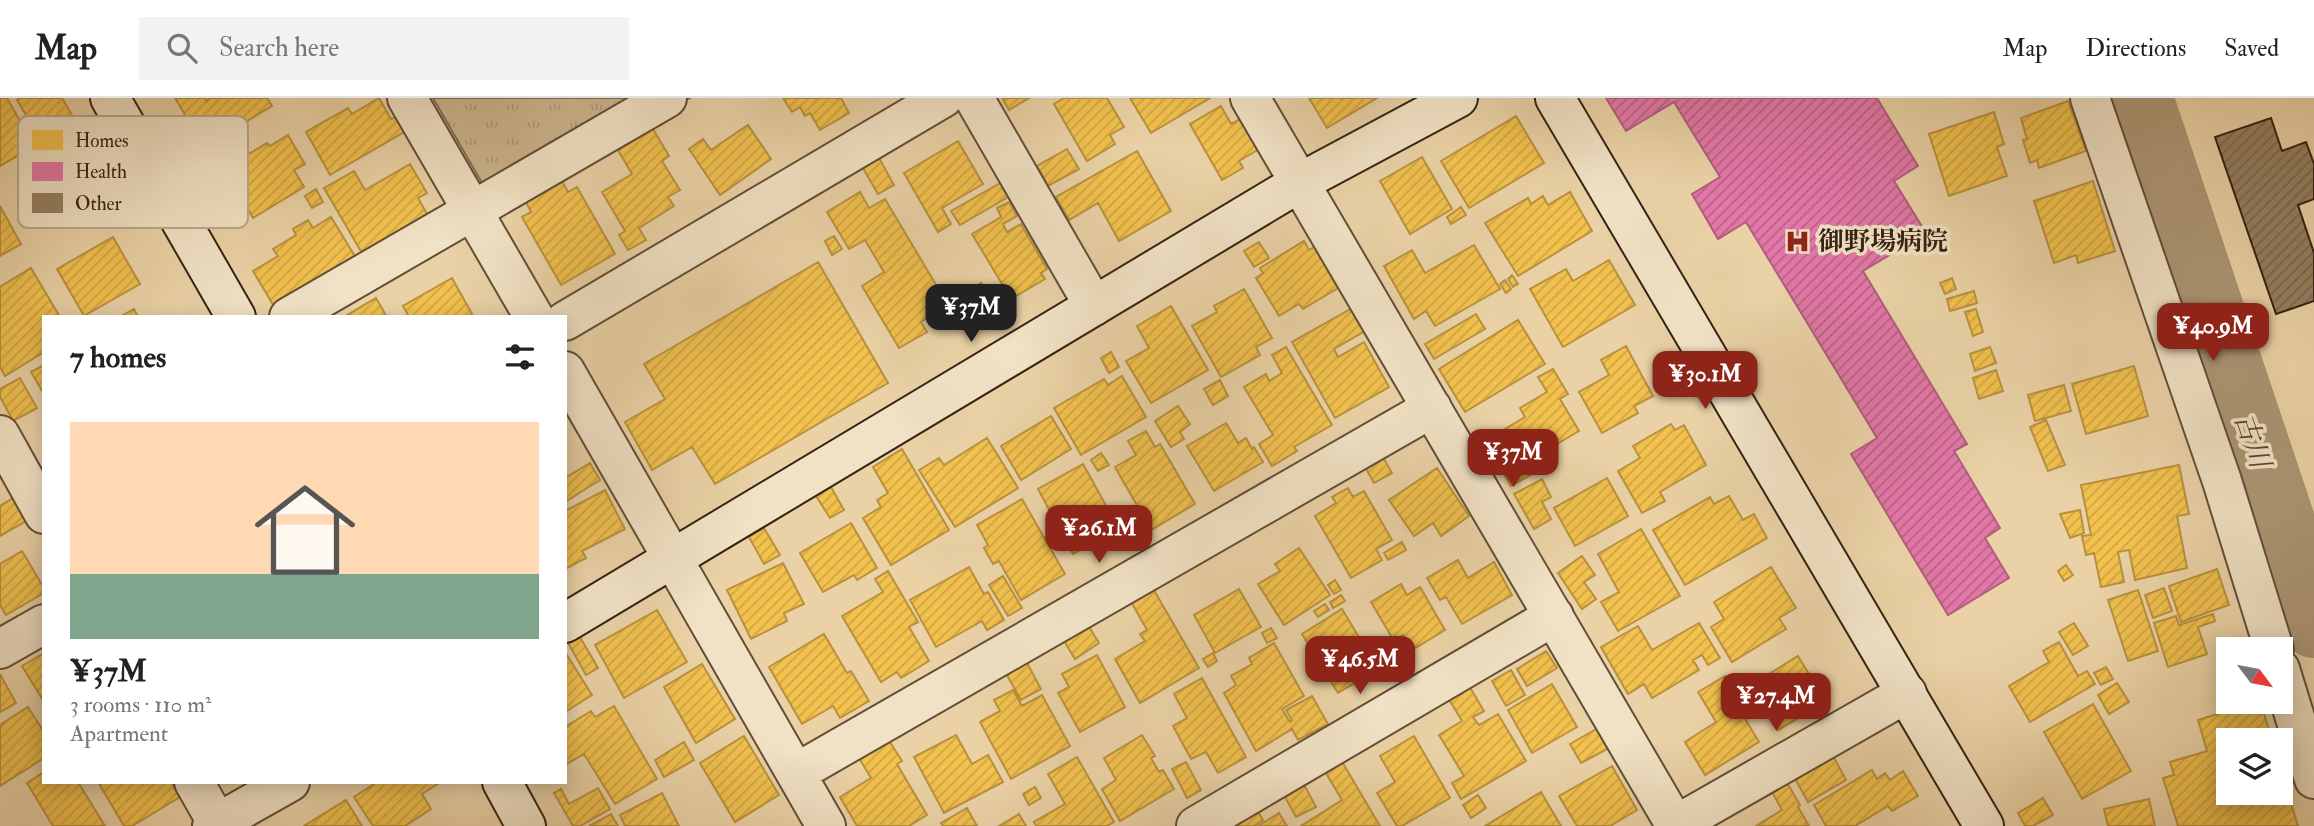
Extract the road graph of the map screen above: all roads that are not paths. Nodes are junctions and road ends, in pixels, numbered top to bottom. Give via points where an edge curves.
1 (110, 98) edge
2 (407, 98) edge
3 (667, 98) edge
4 (943, 98) edge
5 (974, 98) edge
6 (1250, 98) edge
7 (1458, 98) edge
8 (1555, 98) edge
9 (2090, 98) edge
10 (120, 116) edge
11 (1300, 183) junction
12 (472, 210) junction
13 (185, 228) edge
14 (1094, 306) junction
15 (235, 315) edge
16 (292, 315) edge
17 (533, 315) edge
18 (567, 320) edge
19 (567, 374) edge
20 (1432, 408) junction
21 (0, 435) edge
22 (21, 472) edge
23 (42, 510) edge
24 (674, 558) junction
25 (1553, 617) junction
26 (567, 623) edge
27 (42, 625) edge
28 (2270, 637) edge
29 (0, 649) edge
30 (1907, 693) junction
31 (2293, 711) edge
32 (796, 774) junction
33 (2314, 779) edge
34 (195, 784) edge
35 (287, 784) edge
36 (503, 784) edge
37 (216, 825) edge
38 (526, 826) edge
39 (826, 826) edge
40 (1196, 826) edge
41 (1675, 826) edge
42 (1984, 826) edge

1 - 10 street
2 - 12 street
3 - 12 street
4 - 18 street
5 - 14 street
6 - 11 street
7 - 11 street
8 - 30 street
9 - 28 street via 2222,481
11 - 14 street
11 - 20 street
12 - 16 street
12 - 17 street
13 - 15 street
14 - 24 street
19 - 24 street
20 - 25 street
20 - 32 street
21 - 22 street
22 - 23 street
24 - 26 street
24 - 32 street
25 - 40 street
25 - 41 street
27 - 29 street
30 - 41 street
30 - 42 street
31 - 33 street
32 - 39 street
34 - 37 street
35 - 37 street
36 - 38 street

